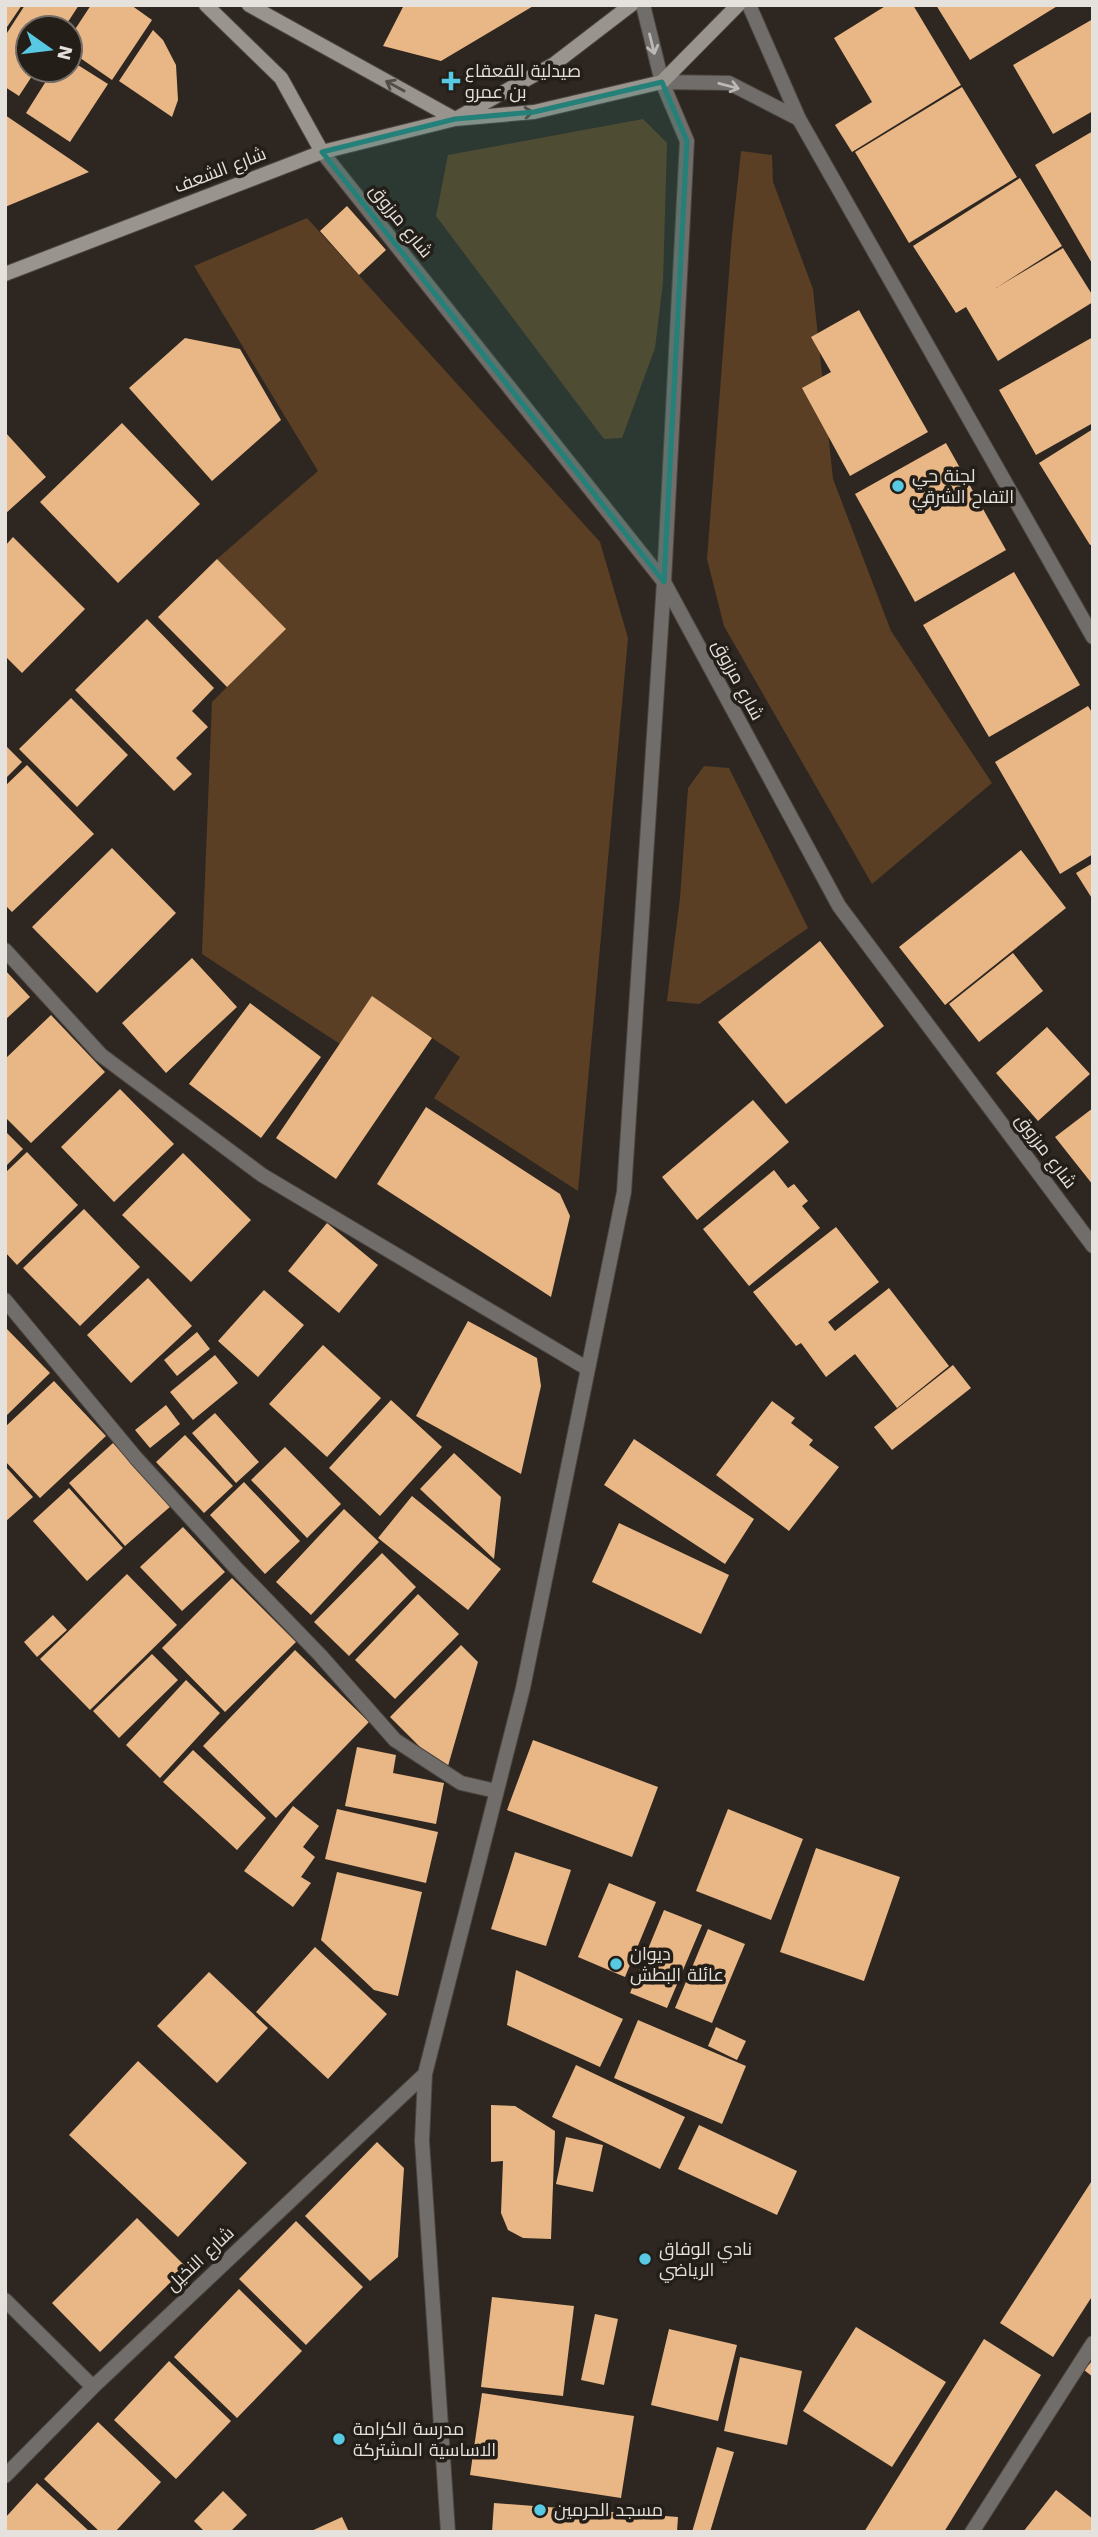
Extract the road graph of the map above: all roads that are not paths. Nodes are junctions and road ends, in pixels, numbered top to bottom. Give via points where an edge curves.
1 (206, 5) edge
2 (249, 5) edge
3 (631, 5) edge
4 (643, 5) edge
5 (738, 5) edge
6 (750, 5) edge
7 (662, 82) junction
8 (455, 119) junction
9 (799, 119) junction
10 (322, 152) junction
11 (5, 274) edge
12 (664, 582) junction
13 (1093, 637) edge
14 (5, 950) edge
15 (1093, 1246) edge
16 (5, 1300) edge
17 (588, 1369) junction
18 (496, 1791) junction
19 (425, 2074) junction
20 (5, 2300) edge
21 (1093, 2343) edge
22 (93, 2387) junction
23 (5, 2476) edge
24 (448, 2532) edge
25 (972, 2532) edge

1 - 10 street via 281,78
8 -> 2 street
3 - 8 street, شارع الشعف via 554,64
4 -> 7 street
5 - 7 street
6 - 9 street
8 -> 7 street, شارع الشعف via 534,112
7 -> 9 street via 729,83
7 - 12 street via 687,141
8 - 10 street, شارع الشعف
9 - 13 street
10 - 11 street, شارع الشعف
10 - 12 street, شارع مرزوق
12 - 15 street, شارع مرزوق via 839,906
12 - 17 street via 624,1192
14 - 17 street via 102,1055 262,1175
16 - 18 street via 136,1458 395,1740 461,1783
17 - 18 street via 523,1688
18 - 19 street
19 - 22 street, شارع النخيل
19 - 24 street via 422,2141
20 - 22 street
21 - 25 street
22 - 23 street, شارع النخيل

